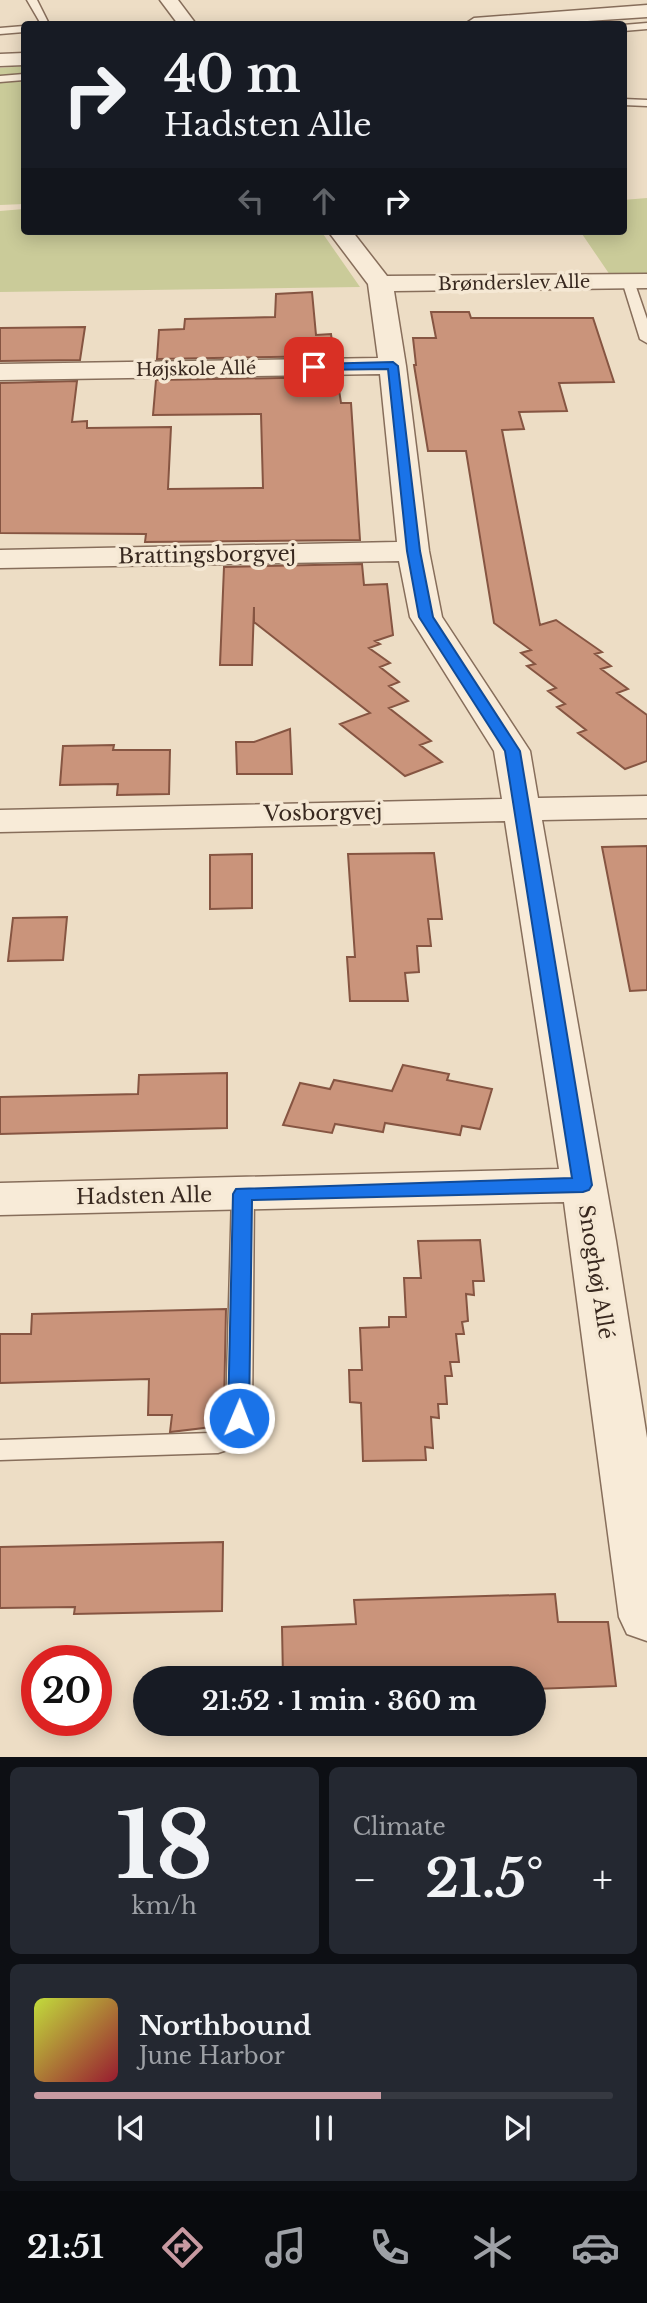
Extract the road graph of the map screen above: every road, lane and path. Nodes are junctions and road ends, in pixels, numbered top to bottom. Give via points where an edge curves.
1 (32, 0) edge
2 (169, 0) edge
3 (647, 11) edge
4 (43, 21) edge
5 (185, 21) edge
6 (537, 21) edge
7 (647, 26) edge
8 (627, 28) edge
9 (21, 29) edge
10 (0, 31) edge
11 (21, 59) edge
12 (0, 60) edge
13 (21, 77) edge
14 (0, 79) edge
15 (627, 102) edge
16 (647, 103) edge
17 (343, 235) edge
18 (637, 281) edge
19 (380, 284) junction
20 (647, 339) edge
21 (393, 366) junction
22 (0, 372) edge
23 (413, 551) junction
24 (0, 559) edge
25 (647, 807) edge
26 (521, 808) junction
27 (0, 821) edge
28 (583, 1185) junction
29 (243, 1194) junction
30 (0, 1199) edge
31 (0, 1450) edge
32 (647, 1617) edge

1 - 4 lane
2 - 5 street
3 - 6 street
7 - 8 lane
9 - 10 lane
11 - 12 street
13 - 14 lane
15 - 16 lane
17 - 19 street
18 - 19 street, Brønderslev Alle
18 - 20 lane
19 - 21 street, Snoghøj Allé
21 - 22 street, Højskole Allé
21 - 23 street, Snoghøj Allé
23 - 24 street, Brattingsborgvej
23 - 26 street, Snoghøj Allé via 426,617 512,751
25 - 26 street, Vosborgvej
26 - 27 street, Vosborgvej
26 - 28 street, Snoghøj Allé
28 - 29 street, Hadsten Alle
28 - 32 street, Snoghøj Allé
29 - 30 street, Hadsten Alle
29 - 31 lane via 239,1418 218,1443

